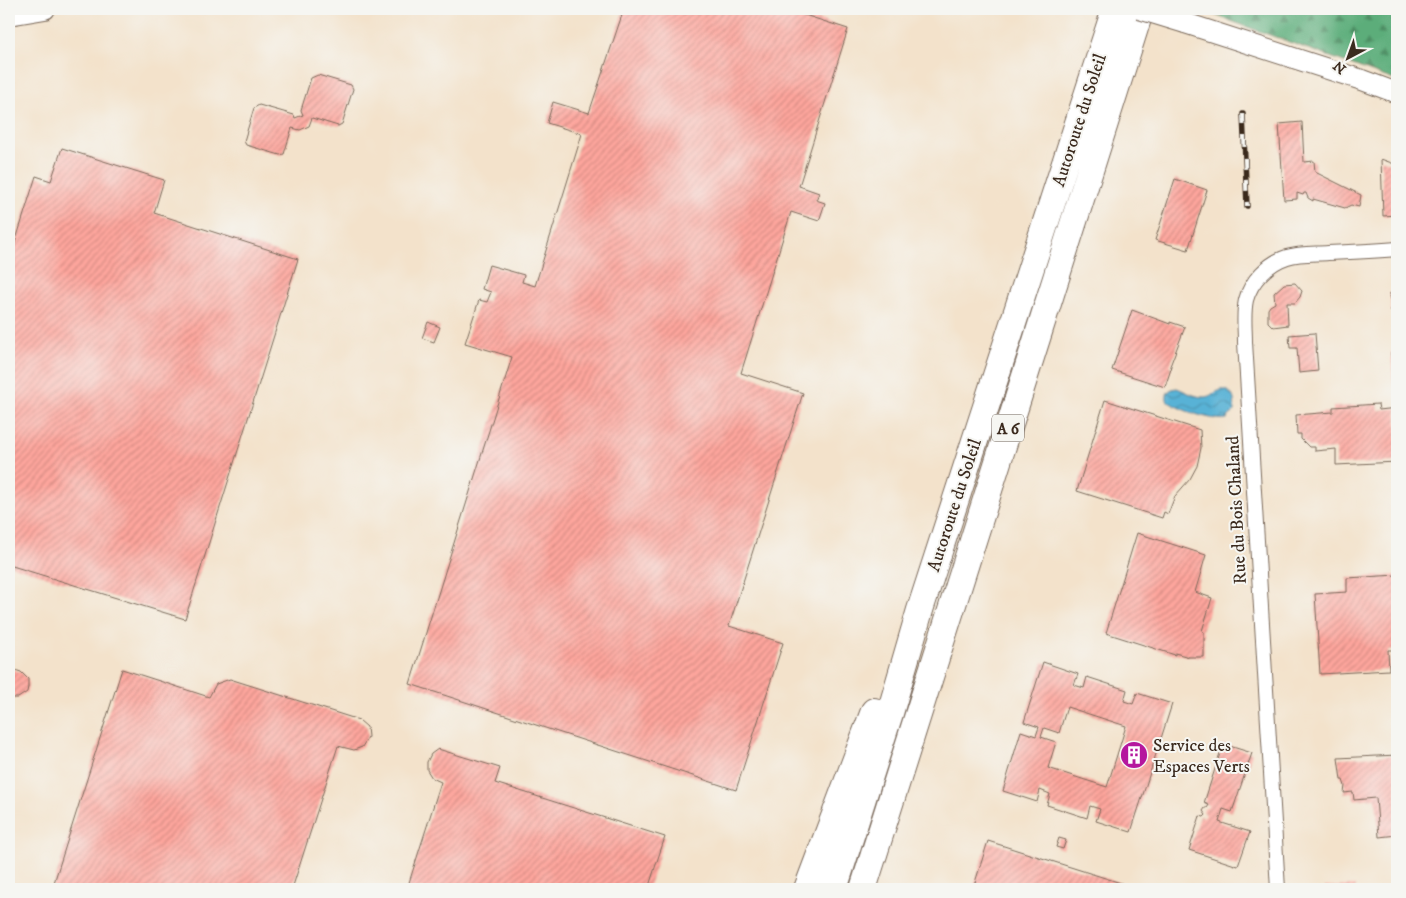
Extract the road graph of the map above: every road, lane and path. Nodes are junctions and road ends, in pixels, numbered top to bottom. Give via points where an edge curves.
1 (45, 9) edge
2 (1115, 9) edge
3 (1140, 9) edge
4 (9, 15) edge
5 (1397, 93) edge
6 (1397, 249) edge
7 (920, 610) junction
8 (807, 889) edge
9 (834, 889) edge
10 (863, 889) edge
11 (1278, 889) edge

1 - 4 street
2 - 7 highway, Autoroute du Soleil / A 6
3 - 5 street, bridge
3 - 10 highway, Autoroute du Soleil / A 6
6 - 11 street, Rue du Bois Chaland via 1287,257 1264,271 1246,299 1244,314
7 - 8 highway via 874,710
7 - 9 highway, Autoroute du Soleil / A 6

